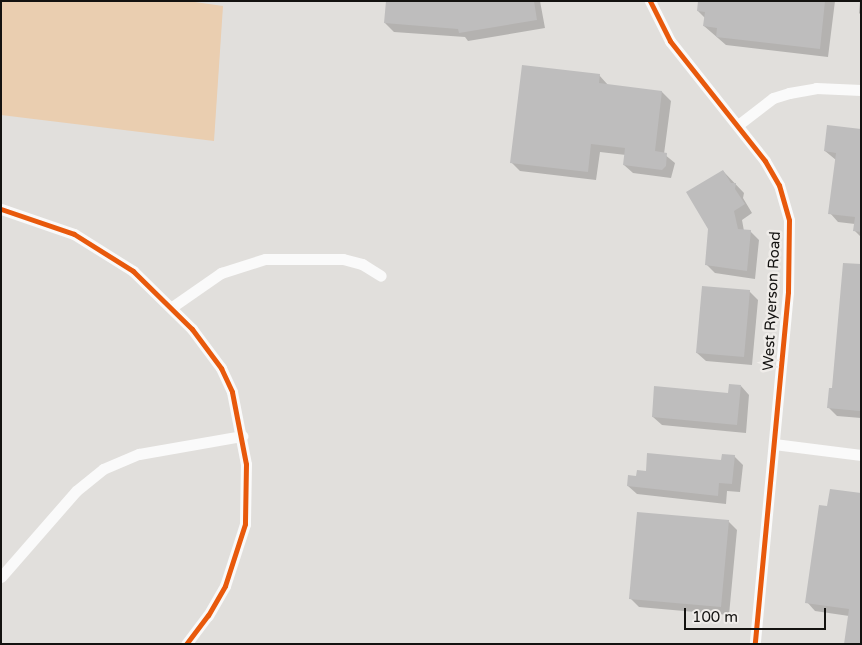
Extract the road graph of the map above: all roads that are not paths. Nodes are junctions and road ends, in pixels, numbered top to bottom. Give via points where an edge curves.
1 (650, 1) edge
2 (861, 90) edge
3 (738, 124) junction
4 (1, 209) edge
5 (381, 276) dead end
6 (172, 307) junction
7 (242, 436) junction
8 (774, 444) junction
9 (861, 455) edge
10 (1, 577) edge
11 (186, 644) edge
12 (756, 644) edge

1 - 3 street, West Ryerson Road via 670,41
2 - 3 street via 816,88 789,92 773,98
3 - 8 street, West Ryerson Road via 776,180 789,220 788,292
4 - 6 street via 55,226 99,247 133,271
5 - 6 street via 362,264 343,259 258,260 221,273
6 - 7 street via 222,368 232,392
7 - 10 street via 139,454 104,469 76,491
7 - 11 street via 247,495 242,539 225,586
8 - 9 street
8 - 12 street, West Ryerson Road

